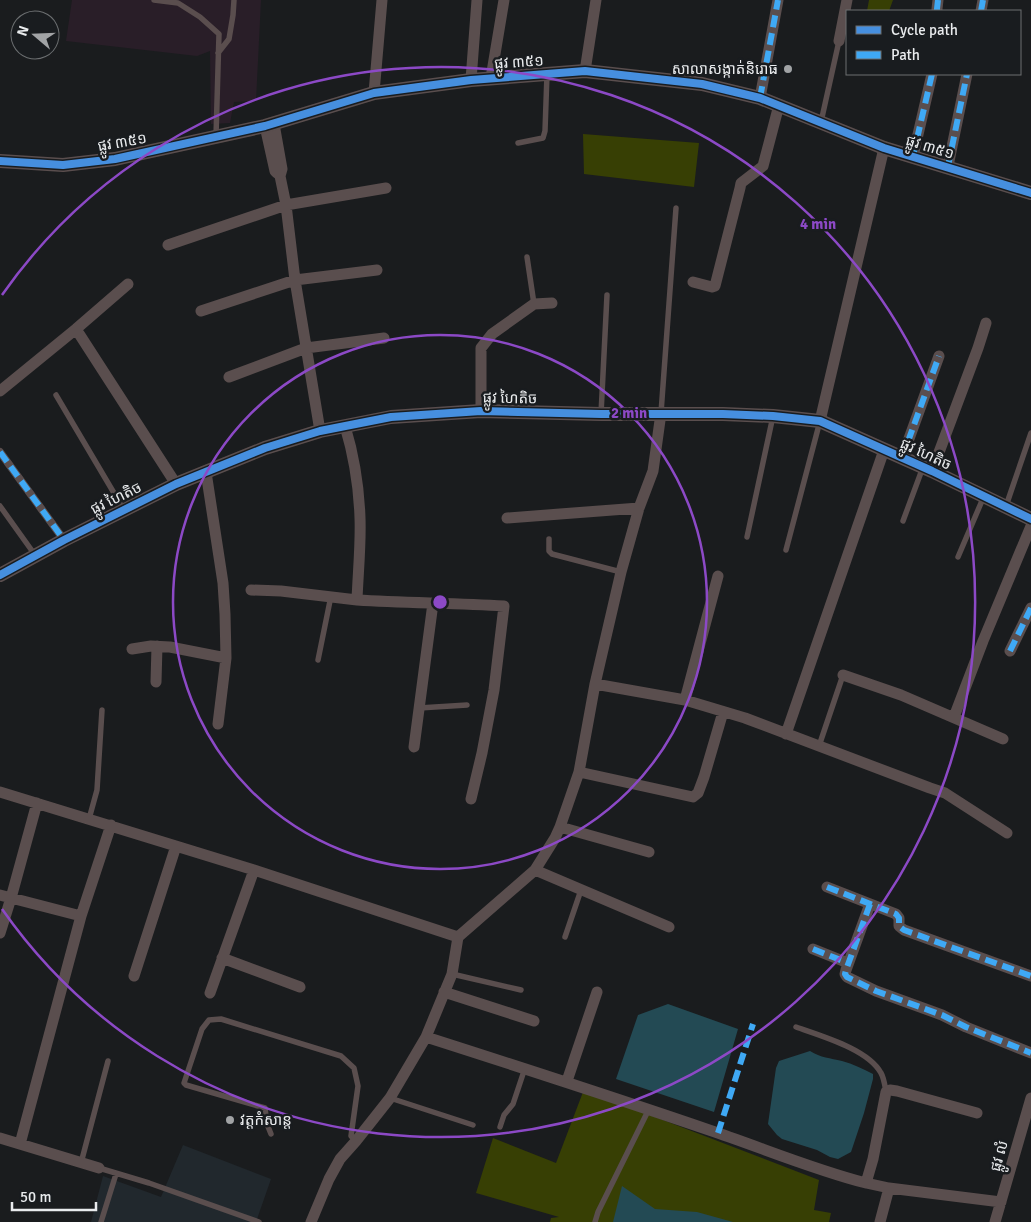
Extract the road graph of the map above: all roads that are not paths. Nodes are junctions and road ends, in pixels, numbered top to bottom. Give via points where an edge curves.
1 (154, 0) edge
2 (234, 0) edge
3 (382, 0) edge
4 (477, 0) edge
5 (504, 0) edge
6 (596, 0) edge
7 (778, 0) edge
8 (847, 0) edge
9 (178, 1) edge
10 (838, 41) joint
11 (218, 53) junction
12 (585, 71) junction
13 (547, 74) junction
14 (932, 75) edge
15 (968, 75) edge
16 (491, 78) junction
17 (471, 80) junction
18 (374, 93) junction
19 (760, 98) junction
20 (779, 105) junction
21 (820, 123) junction
22 (270, 125) junction
23 (216, 137) junction
24 (518, 143) dead end
25 (884, 148) junction
26 (913, 156) junction
27 (0, 161) edge
28 (948, 166) junction
29 (386, 188) dead end
30 (1031, 193) edge
31 (286, 206) junction
32 (676, 208) dead end
33 (168, 245) dead end
34 (527, 257) dead end
35 (377, 270) dead end
36 (295, 280) junction
37 (693, 282) dead end
38 (128, 284) dead end
39 (607, 295) dead end
40 (552, 303) dead end
41 (534, 304) junction
42 (201, 311) dead end
43 (986, 323) dead end
44 (76, 329) junction
45 (384, 338) dead end
46 (306, 348) junction
47 (938, 356) dead end
48 (229, 377) dead end
49 (0, 392) edge
50 (56, 395) dead end
51 (481, 411) junction
52 (661, 413) junction
53 (601, 414) junction
54 (773, 416) junction
55 (820, 422) junction
56 (345, 426) junction
57 (320, 431) junction
58 (1031, 433) edge
59 (884, 450) junction
60 (0, 452) edge
61 (902, 458) junction
62 (927, 469) junction
63 (206, 472) junction
64 (176, 484) junction
65 (984, 496) junction
66 (0, 506) edge
67 (1006, 506) junction
68 (639, 508) junction
69 (124, 510) junction
70 (507, 518) dead end
71 (1031, 519) edge
72 (903, 521) dead end
73 (1031, 526) edge
74 (747, 537) dead end
75 (549, 539) dead end
76 (64, 540) junction
77 (786, 550) dead end
78 (36, 555) junction
79 (958, 557) dead end
80 (621, 572) junction
81 (0, 575) edge
82 (718, 576) dead end
83 (251, 590) dead end
84 (331, 596) junction
85 (357, 600) junction
86 (433, 603) junction
87 (1031, 608) edge
88 (157, 646) junction
89 (132, 649) dead end
90 (1010, 651) dead end
91 (226, 658) junction
92 (318, 660) dead end
93 (843, 675) joint
94 (156, 682) dead end
95 (594, 684) junction
96 (686, 700) junction
97 (467, 705) dead end
98 (419, 708) junction
99 (102, 710) dead end
100 (723, 712) junction
101 (954, 717) junction
102 (218, 724) dead end
103 (786, 734) junction
104 (1003, 739) dead end
105 (819, 746) junction
106 (414, 747) dead end
107 (579, 772) junction
108 (0, 792) edge
109 (471, 799) dead end
110 (37, 803) junction
111 (89, 819) junction
112 (111, 825) junction
113 (560, 827) junction
114 (1007, 833) dead end
115 (176, 846) junction
116 (649, 852) dead end
117 (254, 870) junction
118 (535, 870) junction
119 (827, 887) dead end
120 (581, 890) junction
121 (6, 896) edge
122 (870, 904) junction
123 (81, 916) junction
124 (669, 927) dead end
125 (0, 933) edge
126 (565, 937) dead end
127 (458, 938) junction
128 (813, 949) dead end
129 (222, 958) junction
130 (848, 963) junction
131 (452, 974) junction
132 (134, 976) dead end
133 (1031, 976) edge
134 (300, 987) dead end
135 (520, 990) dead end
136 (444, 992) junction
137 (596, 992) dead end
138 (210, 993) dead end
139 (534, 1021) dead end
140 (796, 1027) dead end
141 (426, 1036) junction
142 (1031, 1053) edge
143 (108, 1061) dead end
144 (525, 1068) junction
145 (567, 1082) junction
146 (886, 1092) junction
147 (390, 1098) junction
148 (1031, 1098) edge
149 (649, 1109) junction
150 (977, 1113) dead end
151 (473, 1125) dead end
152 (500, 1127) dead end
153 (271, 1134) dead end
154 (0, 1138) edge
155 (356, 1141) junction
156 (20, 1144) junction
157 (81, 1163) junction
158 (99, 1168) joint
159 (116, 1174) junction
160 (866, 1183) junction
161 (889, 1188) junction
162 (1001, 1202) junction
163 (101, 1222) edge
164 (259, 1222) edge
165 (311, 1222) edge
166 (595, 1222) edge
167 (880, 1222) edge
168 (995, 1222) edge

1 - 9 lane
2 - 11 lane via 229,39
3 - 18 street
4 - 17 street
5 - 16 street
6 - 12 street
7 - 19 street
8 - 10 street
9 - 11 lane via 218,34
10 - 21 lane
11 - 23 lane
12 - 13 street, ផ្លូវ ៣៥១
12 - 19 street, ផ្លូវ ៣៥១ via 702,84
13 - 16 street, ផ្លូវ ៣៥១
13 - 24 lane via 543,138
14 - 26 street
15 - 28 street
16 - 17 street, ផ្លូវ ៣៥១
17 - 18 street, ផ្លូវ ៣៥១
18 - 22 street, ផ្លូវ ៣៥១
19 - 20 street, ផ្លូវ ៣៥១
20 - 21 street, ផ្លូវ ៣៥១
20 - 37 street via 763,166 741,183 715,286
21 - 25 street, ផ្លូវ ៣៥១
22 - 23 street, ផ្លូវ ៣៥១
22 - 31 street via 275,171 280,176
23 - 27 street, ផ្លូវ ៣៥១ via 115,159 63,164
25 - 26 street, ផ្លូវ ៣៥១
25 - 55 street
26 - 28 street, ផ្លូវ ៣៥១
28 - 30 street, ផ្លូវ ៣៥១
29 - 31 street
31 - 33 street
31 - 36 street
32 - 52 lane
34 - 41 lane
35 - 36 street
36 - 42 street
36 - 46 street
38 - 44 street
39 - 53 lane
40 - 41 street
41 - 51 street via 492,334 481,348
43 - 62 street
44 - 49 street
44 - 64 street
45 - 46 street
46 - 48 street
46 - 57 street
47 - 61 street
50 - 69 lane
51 - 53 street, ផ្លូវ ហៃតិច
51 - 56 street, ផ្លូវ ហៃតិច via 391,417
52 - 53 street, ផ្លូវ ហៃតិច
52 - 54 street, ផ្លូវ ហៃតិច
52 - 68 street via 653,471
54 - 55 street, ផ្លូវ ហៃតិច
54 - 74 lane
55 - 59 street, ផ្លូវ ហៃតិច
55 - 77 lane
56 - 57 street, ផ្លូវ ហៃតិច
56 - 85 street via 357,482 360,518
57 - 63 street, ផ្លូវ ហៃតិច via 265,448
58 - 67 lane
59 - 61 street, ផ្លូវ ហៃតិច
59 - 103 street
60 - 76 street
61 - 62 street, ផ្លូវ ហៃតិច
62 - 65 street, ផ្លូវ ហៃតិច
62 - 72 lane
63 - 64 street, ផ្លូវ ហៃតិច
63 - 91 street via 223,584
64 - 69 street, ផ្លូវ ហៃតិច
65 - 67 street, ផ្លូវ ហៃតិច
65 - 79 lane
66 - 78 lane
67 - 71 street, ផ្លូវ ហៃតិច
68 - 70 street
68 - 80 street
69 - 76 street, ផ្លូវ ហៃតិច
73 - 101 street
75 - 80 lane via 552,554
76 - 78 street, ផ្លូវ ហៃតិច
78 - 81 street, ផ្លូវ ហៃតិច
80 - 95 street
82 - 96 street
83 - 84 street
84 - 85 street
84 - 92 lane
85 - 86 street
86 - 98 street
86 - 109 street via 504,606 494,690
87 - 90 street
88 - 89 street
88 - 91 street
88 - 94 street
91 - 102 street
93 - 101 street
93 - 105 lane
95 - 96 street
95 - 107 street
96 - 100 street
97 - 98 lane
98 - 106 street
99 - 111 lane via 97,790
100 - 103 street
100 - 107 street via 704,777 693,797
101 - 104 street
103 - 105 street
105 - 114 street via 946,793
107 - 113 street
108 - 110 street
110 - 111 street
110 - 121 street
111 - 112 street
112 - 115 street
112 - 123 street
113 - 116 street
113 - 118 street
115 - 117 street
115 - 132 street
117 - 127 street
117 - 129 street
118 - 120 street
118 - 127 street
119 - 122 street
120 - 124 street
120 - 126 lane
121 - 123 street
121 - 125 street
122 - 130 street
122 - 133 street via 896,914 899,926 904,930
123 - 156 street
127 - 131 street
128 - 130 street
129 - 134 street
129 - 138 street
130 - 142 street via 845,974 848,977 876,991
131 - 135 lane
131 - 136 street
136 - 139 street
136 - 141 street
137 - 145 street
140 - 146 lane via 855,1050 881,1073
141 - 144 street
141 - 147 street
143 - 157 lane
144 - 145 street
144 - 152 lane via 513,1104
145 - 149 street
146 - 150 street via 897,1090
146 - 160 street
147 - 151 lane
147 - 155 street
148 - 162 street, ផ្លូវ លំ
149 - 160 street
149 - 166 lane
153 - 155 lane via 265,1108 184,1083 202,1029 209,1020 221,1019 341,1056 354,1068 358,1086 351,1136
154 - 156 street
155 - 165 street via 340,1159
156 - 157 street
157 - 158 street
158 - 159 lane
159 - 163 lane
159 - 164 lane
160 - 161 street
161 - 162 street
161 - 167 street
162 - 168 street, ផ្លូវ លំ

